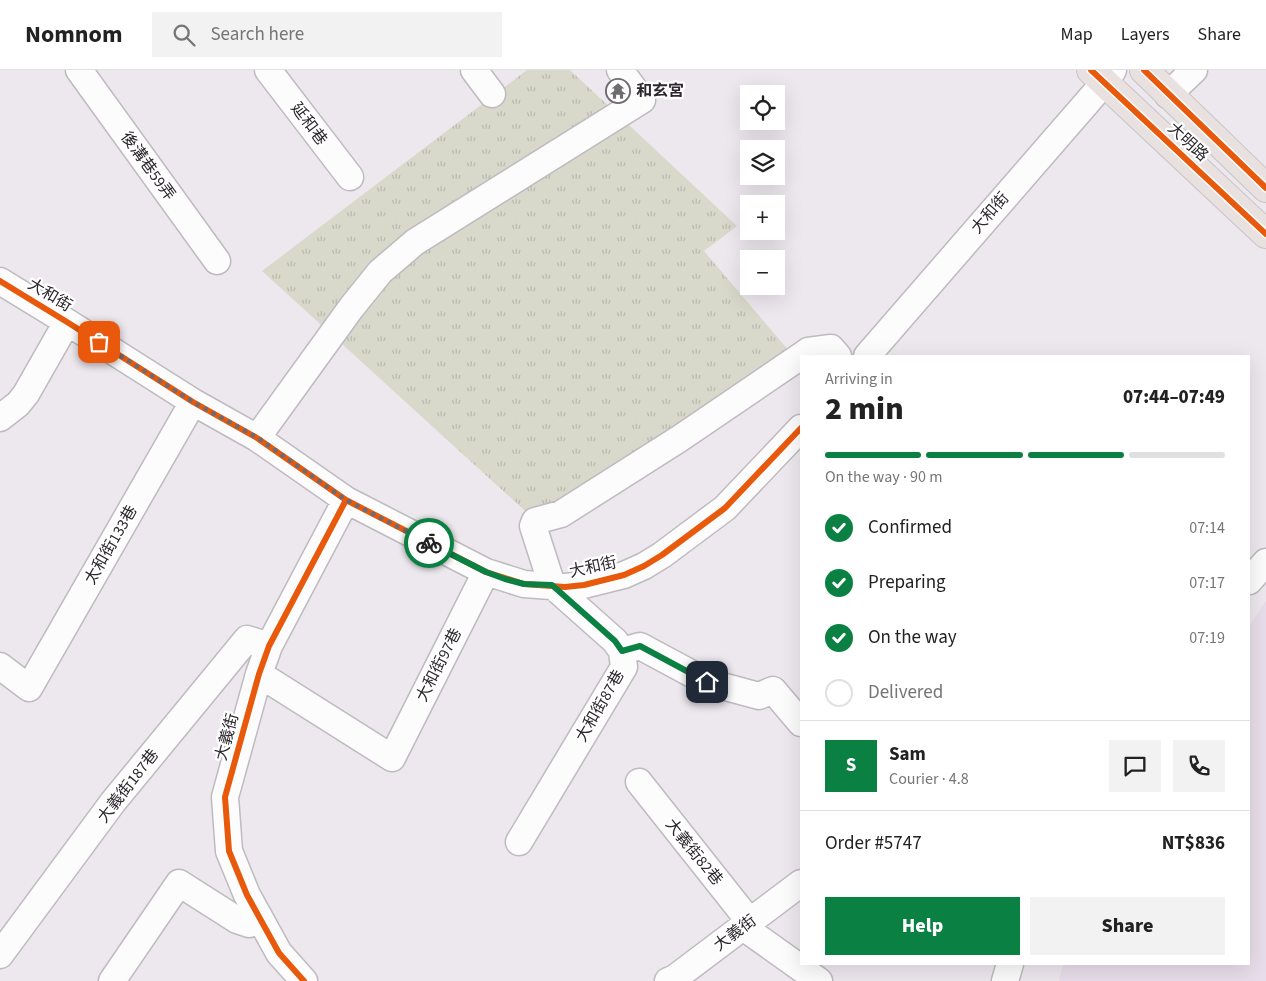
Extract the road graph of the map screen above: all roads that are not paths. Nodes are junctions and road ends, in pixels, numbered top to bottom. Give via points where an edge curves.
1 (79, 70) edge
2 (268, 70) edge
3 (474, 70) edge
4 (620, 70) edge
5 (1144, 70) edge
6 (1194, 70) edge
7 (1103, 74) edge
8 (492, 94) dead end
9 (1168, 95) junction
10 (350, 177) dead end
11 (1266, 188) edge
12 (1266, 234) edge
13 (217, 261) dead end
14 (0, 281) edge
15 (67, 322) junction
16 (803, 355) edge
17 (837, 355) edge
18 (868, 355) edge
19 (800, 357) edge
20 (193, 402) junction
21 (0, 418) edge
22 (800, 429) edge
23 (258, 438) junction
24 (346, 500) junction
25 (1266, 562) edge
26 (486, 572) junction
27 (1250, 580) edge
28 (552, 585) junction
29 (269, 646) junction
30 (622, 651) junction
31 (0, 666) edge
32 (258, 674) junction
33 (800, 722) edge
34 (639, 782) dead end
35 (519, 842) dead end
36 (800, 884) edge
37 (258, 916) junction
38 (747, 924) junction
39 (0, 955) edge
40 (1010, 965) edge
41 (299, 979) edge
42 (112, 981) edge
43 (668, 981) edge
44 (819, 981) edge
45 (1005, 981) edge

1 - 13 street, 後溝巷59弄
2 - 10 street, 延和巷
3 - 8 street
4 - 23 street via 642,100 415,242 380,272
5 - 9 main road, 大明路
6 - 9 street
7 - 12 main road, 大明路
7 - 18 street, 大和街
9 - 11 main road, 大明路
14 - 15 street, 大和街
15 - 20 street, 大和街
15 - 21 street via 26,394
16 - 17 street via 831,348
19 - 28 street via 561,514 535,521 533,526
20 - 23 street, 大和街
20 - 31 street, 太和街133巷 via 29,688
22 - 28 street, 大和街 via 726,508 662,555 644,566 604,581 564,587
23 - 24 street, 大和街
24 - 26 street, 大和街
24 - 29 street, 大義街
25 - 27 street
26 - 28 street, 大和街 via 524,584
26 - 32 street, 大和街97巷 via 392,758
28 - 30 street, 大和街87巷
29 - 32 street, 大義街
29 - 39 street, 大義街187巷 via 247,639 113,802
30 - 33 street via 640,646 707,682 759,696 773,690
30 - 35 street, 大和街87巷 via 624,667
32 - 37 street, 大義街 via 225,797 229,851
34 - 38 street, 大義街82巷
36 - 38 street, 大義街
37 - 41 street, 大義街 via 279,953
37 - 42 street via 249,924 237,920 179,883
38 - 43 street, 大義街
38 - 44 street, 大義街82巷
40 - 45 street

